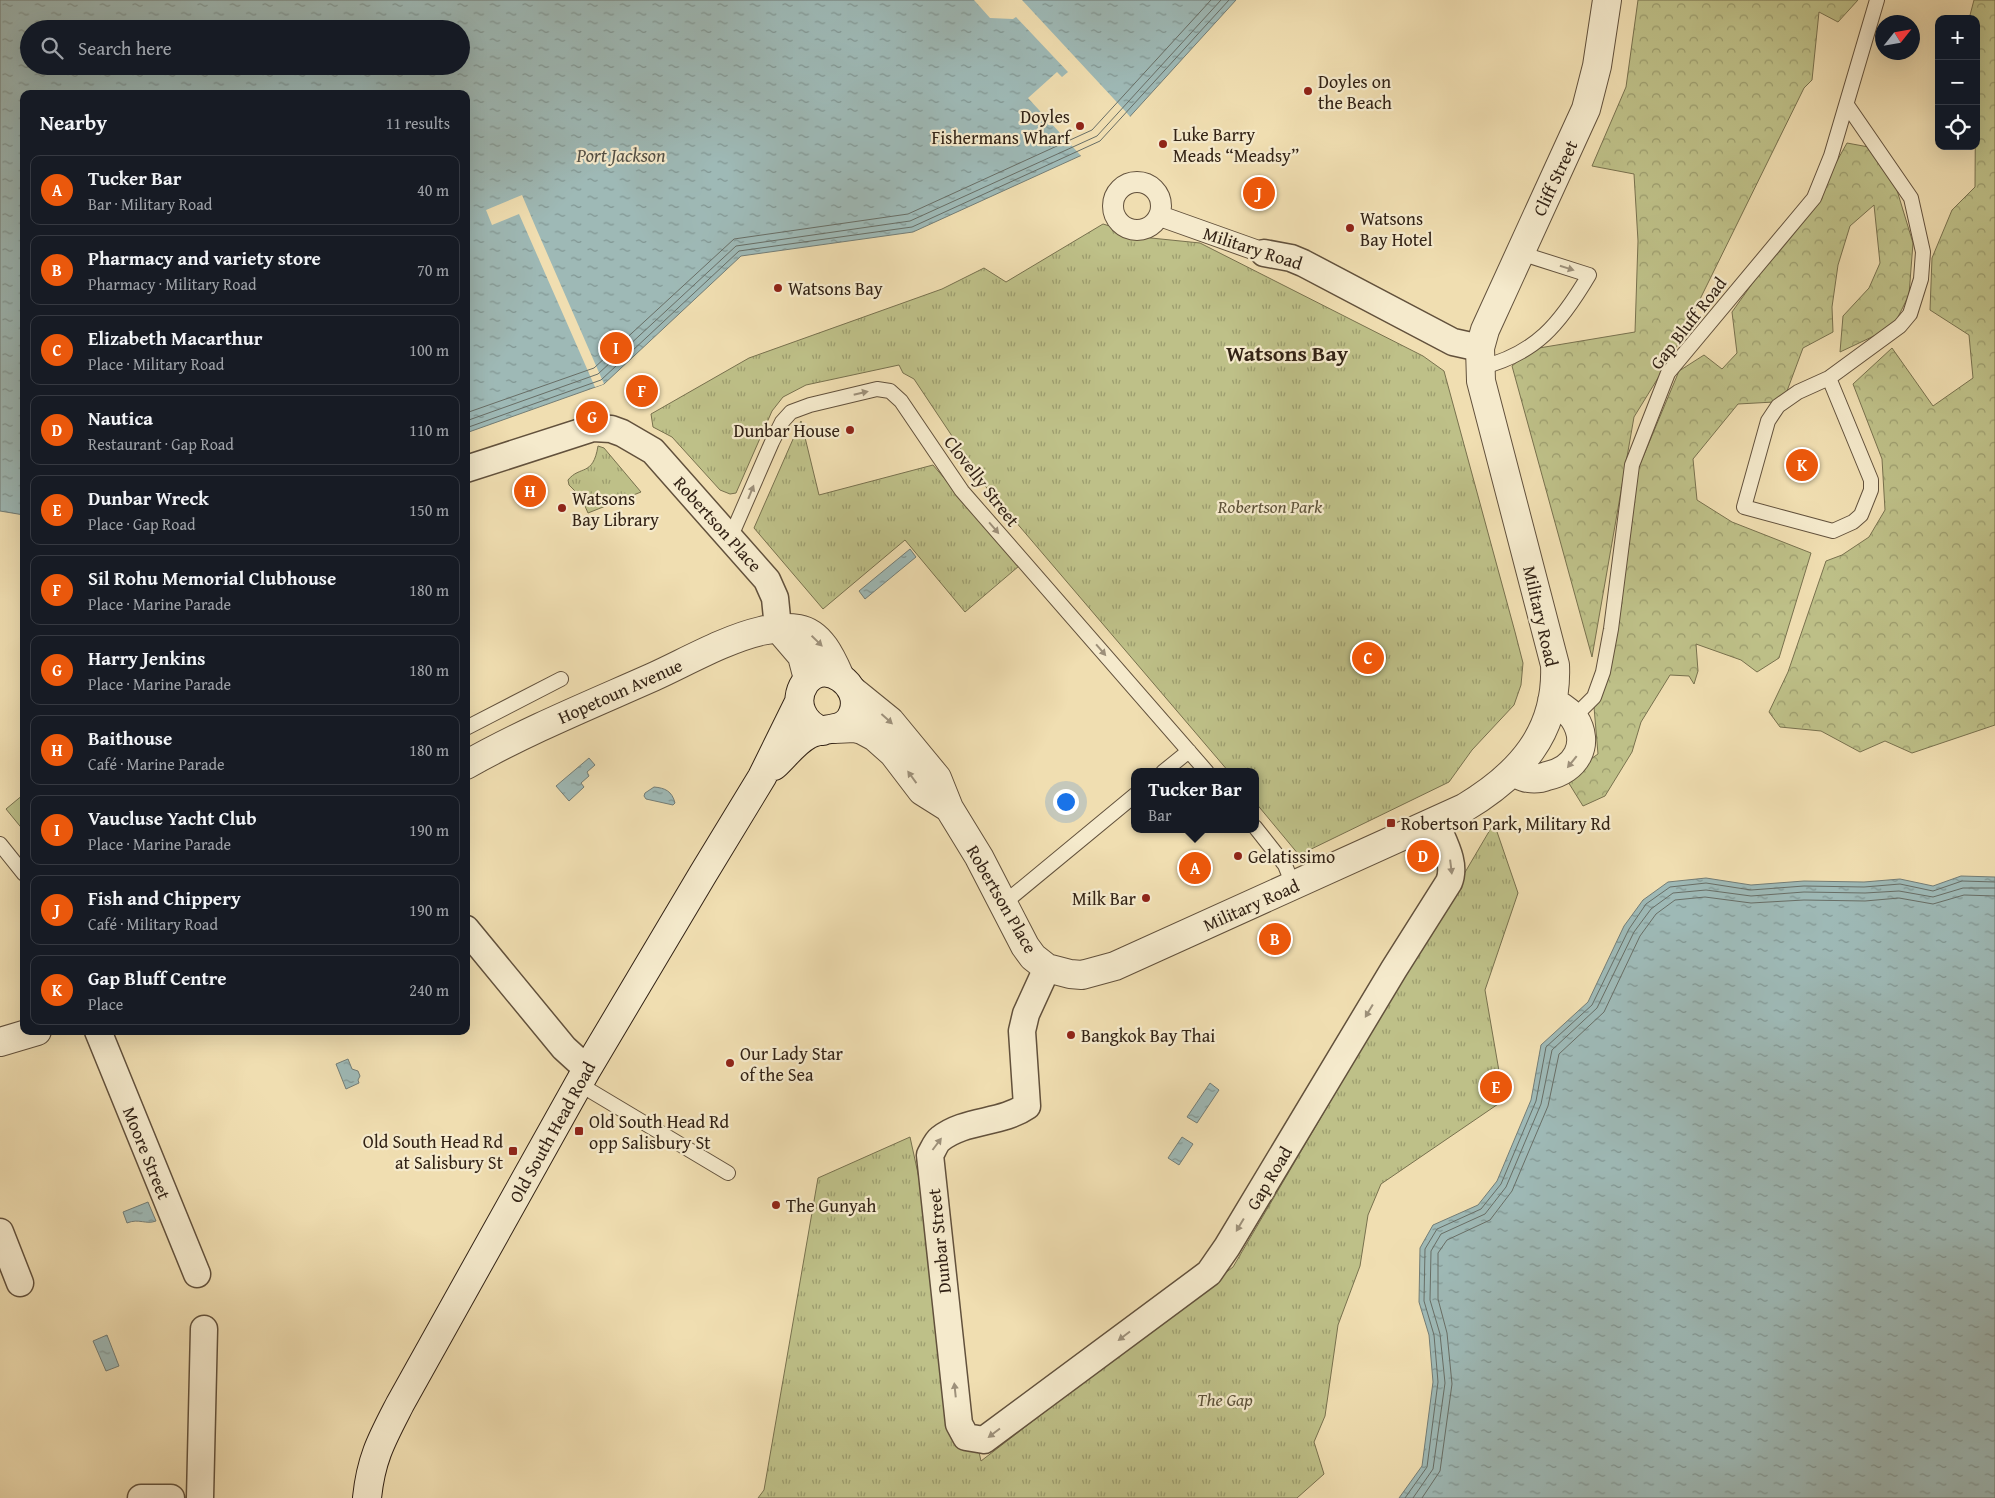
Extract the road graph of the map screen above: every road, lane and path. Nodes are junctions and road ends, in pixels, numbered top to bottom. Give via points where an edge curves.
1 (1607, 0) edge
2 (1878, 0) edge
3 (1846, 104) junction
4 (1160, 216) dead end
5 (1264, 253) joint
6 (1520, 253) junction
7 (1480, 358) junction
8 (1830, 378) junction
9 (470, 467) edge
10 (728, 533) junction
11 (778, 628) junction
12 (561, 679) dead end
13 (846, 684) junction
14 (803, 691) junction
15 (1552, 701) junction
16 (1574, 718) junction
17 (470, 726) edge
18 (829, 730) junction
19 (1189, 751) junction
20 (470, 763) edge
21 (1168, 768) edge
22 (1204, 768) edge
23 (1513, 772) junction
24 (762, 777) junction
25 (1131, 798) edge
26 (949, 808) junction
27 (1435, 821) junction
28 (1259, 832) edge
29 (0, 844) edge
30 (20, 869) edge
31 (1293, 885) junction
32 (1004, 904) junction
33 (470, 934) edge
34 (1047, 968) junction
35 (23, 1035) edge
36 (100, 1035) edge
37 (0, 1042) edge
38 (583, 1076) junction
39 (1026, 1106) joint
40 (728, 1173) dead end
41 (0, 1232) edge
42 (196, 1274) dead end
43 (20, 1283) dead end
44 (204, 1329) dead end
45 (966, 1438) joint
46 (141, 1498) edge
47 (171, 1498) edge
48 (200, 1498) edge
49 (367, 1498) edge

1 - 6 street, Cliff Street via 1597,66 1586,109
2 - 3 lane, Gap Bluff Road
3 - 8 lane via 1911,198 1923,252 1921,279 1910,314 1900,326
3 - 16 lane, Gap Bluff Road via 1831,156 1814,198 1668,373 1632,465 1603,672 1594,697
4 - 5 street, Military Road
5 - 7 street, Military Road via 1303,263
6 - 7 street, Cliff Street via 1485,330
6 -> 7 lane via 1589,275 1550,331 1514,357
7 - 15 street, Military Road via 1481,381 1552,649 1555,682
8 - 8 lane via 1871,480 1871,490 1861,515 1832,531 1744,507 1773,412 1787,399
9 - 10 street, Robertson Place via 585,429 611,429 653,451
10 - 11 street, Robertson Place via 772,588
10 -> 19 lane, Clovelly Street via 735,527 772,442 791,412 810,404 877,389 890,391 901,401 962,491
11 -> 13 street, Hopetoun Avenue via 811,634 822,644
11 - 14 street via 802,656
11 - 20 street, Hopetoun Avenue via 752,634 708,652 527,733
12 - 17 lane
13 - 14 street via 824,673
13 - 18 street via 855,698 853,714 847,722
13 -> 26 street, Robertson Place via 907,740 937,778
14 - 18 street via 800,710 806,721 816,729
14 - 24 street, Old South Head Road
15 - 16 street
15 - 23 street, Military Road via 1539,736 1525,760
16 -> 23 street via 1581,740 1579,754 1570,767 1542,778 1528,778
18 - 24 street, Old South Head Road via 806,736
26 -> 18 street, Robertson Place via 922,791 894,753 875,737 854,728
19 - 21 lane
19 - 22 lane, Clovelly Street
23 - 27 street, Military Road via 1487,794
24 - 38 street, Old South Head Road
25 - 32 lane
26 - 32 street, Robertson Place
27 - 31 street, Military Road
27 -> 45 street, Gap Road via 1452,863 1449,882 1227,1247 1208,1273 984,1440
28 - 31 lane via 1285,865
29 - 30 lane
31 - 34 street, Military Road via 1115,966 1082,975
32 - 34 street, Robertson Place via 1025,946
33 - 38 street via 564,1048
34 - 39 street, Robertson Place via 1026,1014 1022,1032
35 - 37 street
36 - 42 street, Moore Street
38 - 40 lane
38 - 49 street, Old South Head Road via 384,1434 375,1455
45 -> 39 street, Dunbar Street via 959,1424 930,1155 939,1139 962,1127 1017,1112
41 - 43 street
44 - 48 street
46 - 47 street

